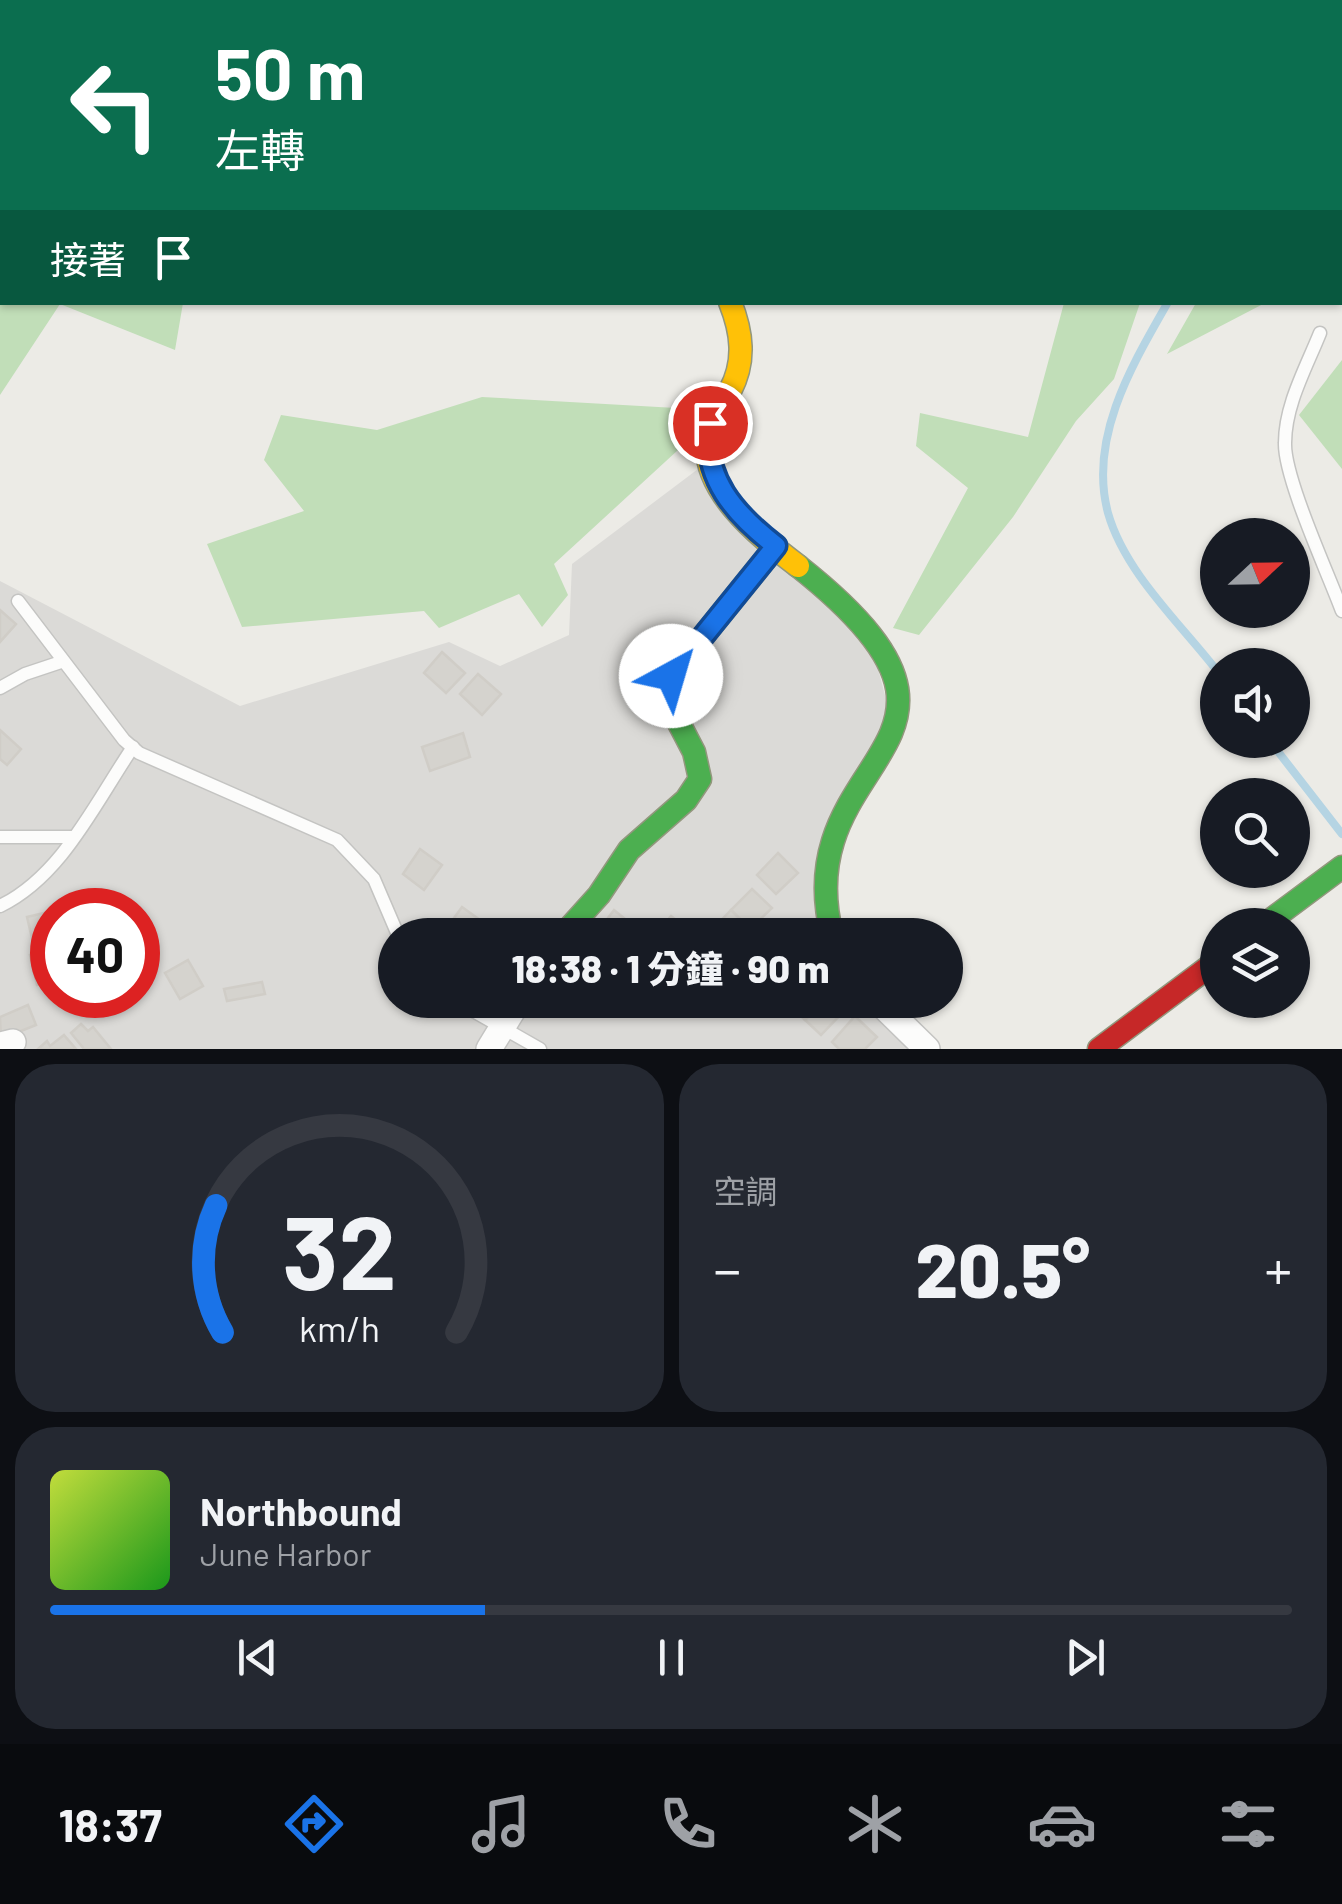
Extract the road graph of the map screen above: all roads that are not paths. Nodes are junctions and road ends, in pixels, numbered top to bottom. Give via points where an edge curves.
1 (731, 305) edge
2 (1320, 334) dead end
3 (776, 546) junction
4 (18, 602) dead end
5 (1342, 611) edge
6 (60, 662) junction
7 (0, 688) edge
8 (132, 747) junction
9 (72, 837) junction
10 (0, 838) edge
11 (1342, 867) edge
12 (0, 906) edge
13 (1287, 908) edge
14 (391, 918) edge
15 (577, 918) edge
16 (827, 918) edge
17 (1200, 973) edge
18 (474, 1018) edge
19 (895, 1018) edge
20 (496, 1038) edge
21 (540, 1049) edge
22 (927, 1049) edge
23 (1099, 1049) edge

1 - 3 street via 741,365 710,423 710,458 730,504
2 - 5 lane via 1289,410 1284,446
3 - 15 street via 667,688 670,712 698,761 700,779 629,850
3 - 16 street via 879,640 897,675 900,719 894,736 840,814 827,848
4 - 6 lane
6 - 7 lane
6 - 8 lane
8 - 9 lane
8 - 14 lane via 337,840 374,879
9 - 10 lane
9 - 12 lane via 32,890
11 - 13 street
17 - 23 street
18 - 20 lane
19 - 22 street
20 - 21 lane

